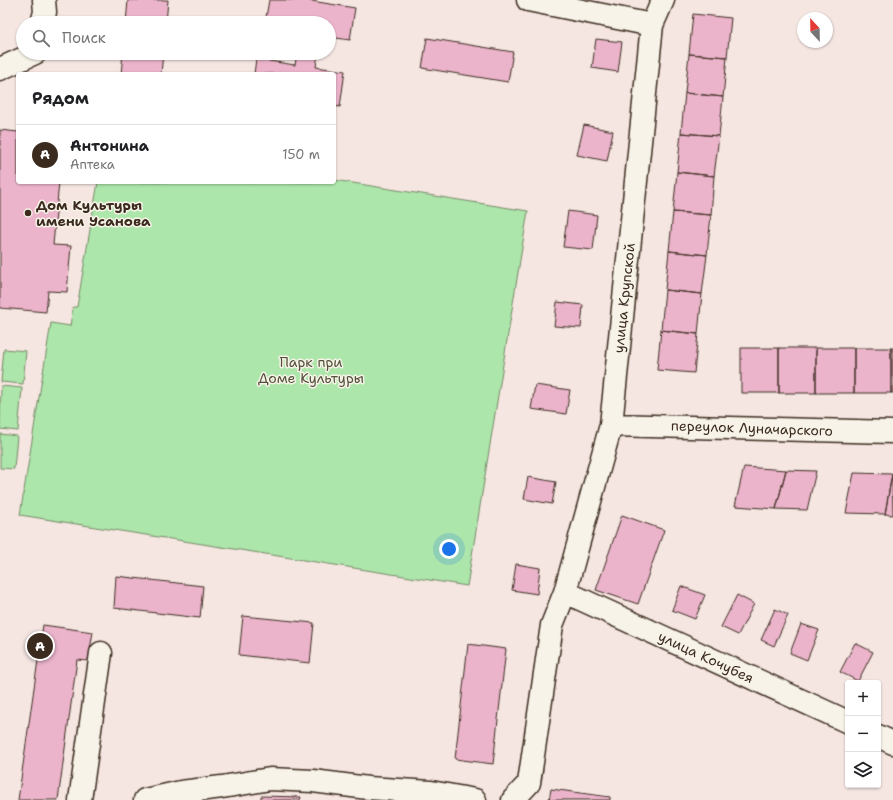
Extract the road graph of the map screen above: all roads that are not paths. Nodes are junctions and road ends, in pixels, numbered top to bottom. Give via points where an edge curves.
1 (44, 0) edge
2 (528, 0) edge
3 (663, 0) edge
4 (44, 16) edge
5 (652, 25) junction
6 (21, 60) edge
7 (0, 70) edge
8 (611, 425) junction
9 (893, 432) edge
10 (565, 592) junction
11 (101, 653) dead end
12 (845, 721) edge
13 (881, 737) edge
14 (893, 743) edge
15 (80, 800) edge
16 (145, 800) edge
17 (475, 800) edge
18 (513, 800) edge

1 - 4 street
2 - 5 street
3 - 5 street, улица Крупской
5 - 8 street, улица Крупской
6 - 7 street
8 - 9 street, переулок Луначарского
8 - 10 street, улица Крупской
10 - 12 street, улица Кочубея
10 - 18 street, улица Крупской via 552,625 529,783
11 - 15 street
13 - 14 street
16 - 17 street via 270,779 431,792

